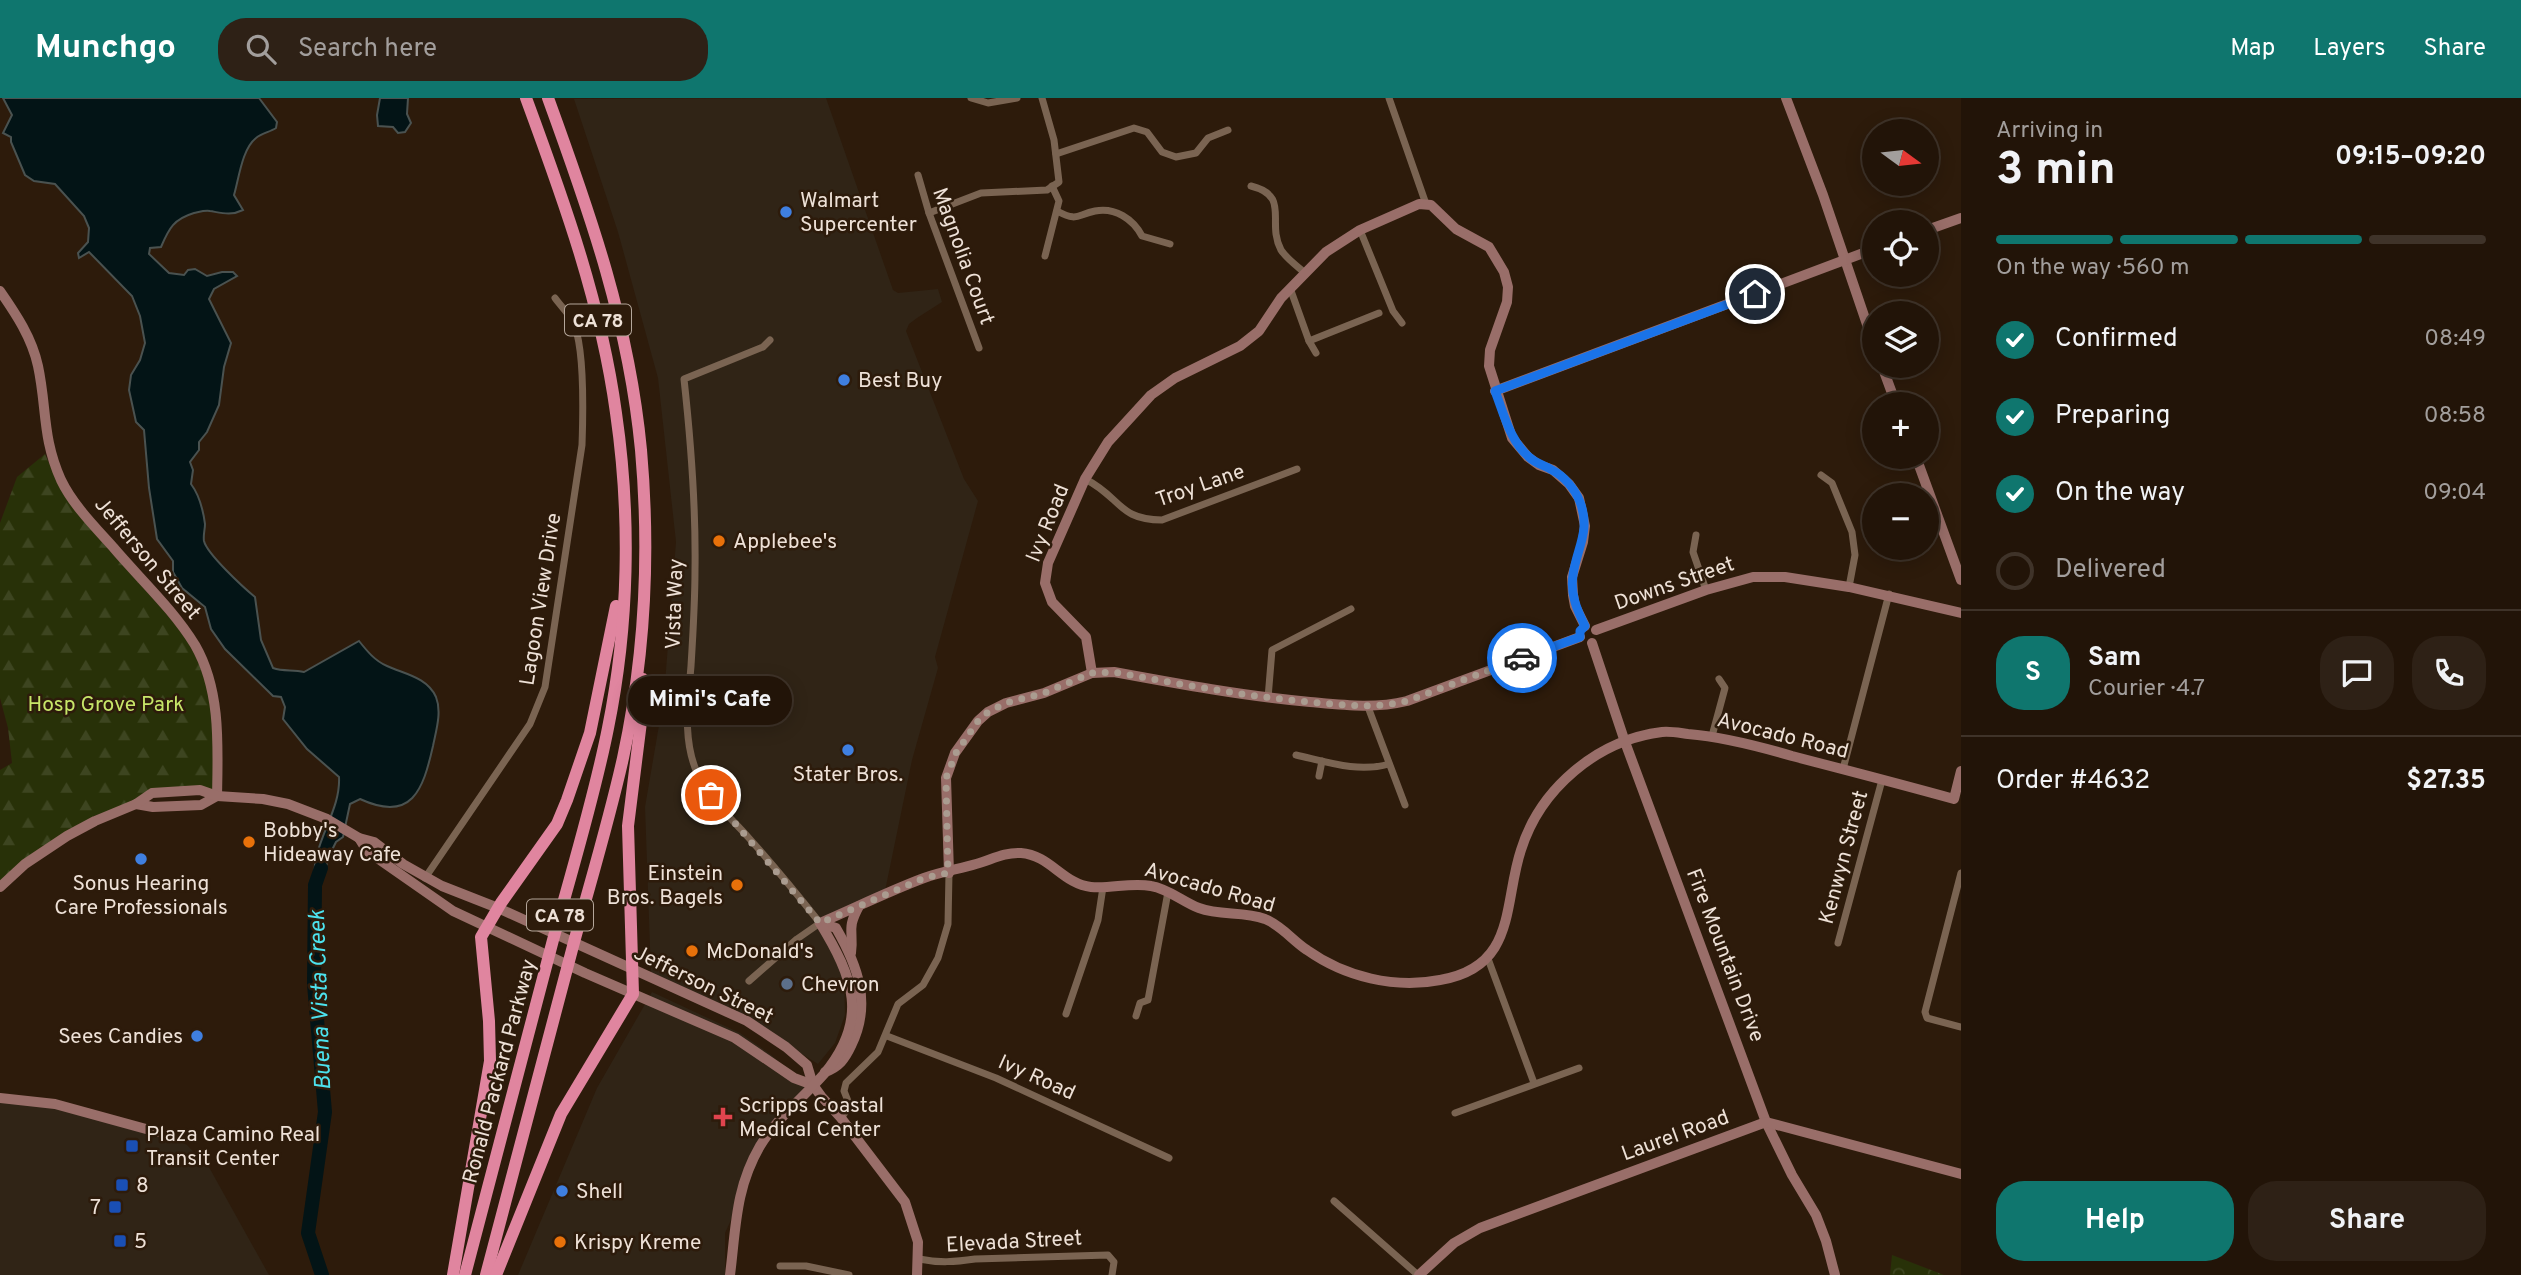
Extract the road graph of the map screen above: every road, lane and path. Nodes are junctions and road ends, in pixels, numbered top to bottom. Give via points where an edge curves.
1 (526, 98) edge
2 (548, 98) edge
3 (971, 98) edge
4 (1017, 98) edge
5 (1042, 98) edge
6 (1389, 98) edge
7 (1786, 98) edge
8 (1228, 130) dead end
9 (1056, 154) junction
10 (918, 175) dead end
11 (1055, 184) junction
12 (1251, 187) dead end
13 (1426, 204) junction
14 (1057, 211) junction
15 (929, 213) junction
16 (1961, 218) edge
17 (1939, 226) edge
18 (1360, 230) junction
19 (1170, 244) dead end
20 (1862, 253) edge
21 (1045, 256) dead end
22 (1845, 259) junction
23 (1305, 273) junction
24 (1290, 288) junction
25 (0, 291) edge
26 (555, 298) dead end
27 (1862, 309) edge
28 (1380, 313) dead end
29 (1402, 323) dead end
30 (769, 340) dead end
31 (1309, 341) junction
32 (979, 348) dead end
33 (1316, 353) dead end
34 (1495, 391) junction
35 (1297, 469) dead end
36 (1920, 469) edge
37 (1821, 475) dead end
38 (1086, 479) junction
39 (1696, 535) dead end
40 (625, 551) junction
41 (1961, 580) edge
42 (1849, 587) junction
43 (1706, 590) junction
44 (1889, 594) junction
45 (644, 606) junction
46 (1351, 609) dead end
47 (1961, 613) edge
48 (1585, 626) junction
49 (1596, 630) junction
50 (1580, 637) junction
51 (1592, 643) junction
52 (1092, 673) junction
53 (1719, 680) dead end
54 (1268, 698) junction
55 (1368, 707) junction
56 (1712, 736) junction
57 (1625, 741) junction
58 (1296, 755) dead end
59 (1322, 761) junction
60 (1389, 764) junction
61 (1843, 769) junction
62 (1961, 771) edge
63 (1319, 776) dead end
64 (1882, 780) junction
65 (217, 796) junction
66 (1957, 800) edge
67 (1405, 805) dead end
68 (359, 838) junction
69 (948, 873) junction
70 (1961, 873) edge
71 (425, 878) junction
72 (0, 887) edge
73 (1102, 887) junction
74 (1168, 892) junction
75 (860, 906) junction
76 (498, 908) junction
77 (820, 923) junction
78 (487, 928) junction
79 (1838, 943) dead end
80 (851, 953) junction
81 (1487, 956) junction
82 (633, 971) junction
83 (749, 981) dead end
84 (633, 994) junction
85 (1066, 1014) dead end
86 (1136, 1017) dead end
87 (1961, 1027) edge
88 (887, 1036) junction
89 (1579, 1069) dead end
90 (825, 1072) junction
91 (1534, 1083) junction
92 (813, 1085) junction
93 (0, 1098) edge
94 (1455, 1113) dead end
95 (841, 1118) junction
96 (1766, 1122) junction
97 (157, 1132) dead end
98 (1169, 1158) dead end
99 (1961, 1174) edge
100 (1334, 1201) dead end
101 (919, 1259) junction
102 (780, 1266) dead end
103 (453, 1275) edge
104 (465, 1275) edge
105 (486, 1275) edge
106 (496, 1275) edge
107 (730, 1275) edge
108 (849, 1275) edge
109 (917, 1275) edge
110 (1112, 1275) edge
111 (1419, 1275) edge
112 (1835, 1275) edge

1 - 40 highway, Ronald Packard Parkway / CA 78 via 579,248 601,328 617,415
2 - 45 highway, Ronald Packard Parkway / CA 78 via 585,198 622,328 641,449
3 - 4 street via 988,103
5 - 9 street
6 - 13 street
7 - 22 main road
8 - 9 street via 1208,138 1187,156 1162,152 1147,132 1134,128
9 - 11 street
10 - 15 street, Magnolia Court
11 - 14 street
11 - 15 street via 1047,190 981,194
12 - 23 street via 1265,190 1272,198 1281,249
13 - 18 main road, Ivy Road
13 - 34 main road via 1456,229 1489,247 1504,272 1507,302 1490,350
14 - 19 street via 1079,218 1096,211 1127,216 1142,236
14 - 21 street
15 - 32 street, Magnolia Court
16 - 17 main road
18 - 23 main road, Ivy Road via 1326,252
18 - 29 street
20 - 22 main road
22 - 27 main road
22 - 34 main road
23 - 24 main road, Ivy Road
24 - 31 street
24 - 38 main road, Ivy Road via 1258,331 1240,346 1151,395 1108,442
25 - 65 main road, Jefferson Street via 19,318 37,363 50,453 63,484 178,621 207,671 218,736
26 - 71 street, Lagoon View Drive via 573,321 583,412 582,445 545,687 530,724
28 - 31 street
30 - 77 street, Vista Way via 763,347 684,379 695,537 688,735 699,778
31 - 33 street
34 - 48 main road via 1512,438 1528,457 1569,484 1579,498 1585,526 1572,577 1575,606
35 - 38 street, Troy Lane via 1162,520 1143,520 1125,512
36 - 41 main road
37 - 42 street via 1832,483 1852,532 1855,555
38 - 52 main road, Ivy Road via 1048,563 1045,583 1052,602 1086,637
39 - 43 street via 1693,552
40 - 76 highway via 600,690 579,771 557,824
40 - 104 highway, Ronald Packard Parkway / CA 78 via 619,655 600,765
42 - 43 main road, Downs Street via 1785,576 1753,577
42 - 44 main road, Downs Street
43 - 49 main road, Downs Street
44 - 47 main road, Downs Street
44 - 61 street
45 - 82 highway via 641,722 628,826
45 - 105 highway, Ronald Packard Parkway / CA 78 via 620,770
46 - 54 street via 1272,650
48 - 49 main road
48 - 50 main road
49 - 51 main road
50 - 51 main road
50 - 55 main road via 1407,701
51 - 57 main road, Fire Mountain Drive
52 - 54 main road via 1114,672
52 - 69 main road via 1000,705 967,736 950,762 946,778
53 - 56 street via 1725,688
54 - 55 main road
55 - 60 street
56 - 57 main road, Avocado Road via 1663,732
56 - 61 main road, Avocado Road
57 - 81 main road, Avocado Road via 1569,775 1531,824 1520,852 1506,925
57 - 96 main road, Fire Mountain Drive
58 - 59 street
59 - 60 street via 1373,769
59 - 63 street
60 - 67 street
61 - 64 main road, Avocado Road
62 - 66 main road
64 - 66 main road, Avocado Road
64 - 79 street, Kenwyn Street
65 - 68 main road, Jefferson Street via 277,801 327,819
65 - 72 main road via 200,790 152,793 67,836
68 - 71 main road, Jefferson Street via 374,842
68 - 78 main road, Jefferson Street via 367,851 403,878
69 - 73 main road, Avocado Road via 1004,854 1023,853 1041,858 1075,883
69 - 75 main road, Avocado Road via 924,878
69 - 88 street via 949,915 943,944 923,985 898,1004
70 - 87 street via 1925,1012 1927,1018
71 - 76 main road, Jefferson Street
73 - 74 main road, Avocado Road via 1152,886
73 - 85 street via 1098,920
74 - 81 main road, Avocado Road via 1197,907 1264,918 1343,970 1383,981 1444,980 1471,970
74 - 86 street via 1148,1000 1140,1003
75 - 77 main road, Avocado Road
75 - 80 main road via 849,929
76 - 78 highway
76 - 82 main road, Jefferson Street
77 - 80 main road, Vista Way via 836,928
77 - 83 street, Avocado Road
77 - 90 main road, Vista Way via 844,966 853,1013
78 - 84 main road, Jefferson Street
78 - 103 highway via 481,937 490,1061
80 - 90 main road, Vista Way via 862,1016 847,1054 838,1066
81 - 91 street
82 - 84 highway
82 - 92 main road, Jefferson Street via 747,1021 807,1065
84 - 92 main road, Jefferson Street via 735,1038 794,1078
84 - 106 highway via 557,1120
88 - 95 street via 874,1058 846,1083 850,1106
88 - 98 street, Ivy Road via 996,1078
89 - 91 street
90 - 92 main road, Vista Way
91 - 94 street
92 - 95 main road
92 - 107 main road, Vista Way via 780,1119 752,1163 739,1196
93 - 97 main road via 55,1104
95 - 101 main road via 905,1202
96 - 99 main road
96 - 111 main road, Laurel Road via 1480,1228
96 - 112 main road, Fire Mountain Drive via 1816,1215
100 - 111 street
101 - 109 main road
101 - 110 street, Elevada Street via 1108,1255 1114,1262
102 - 108 street

